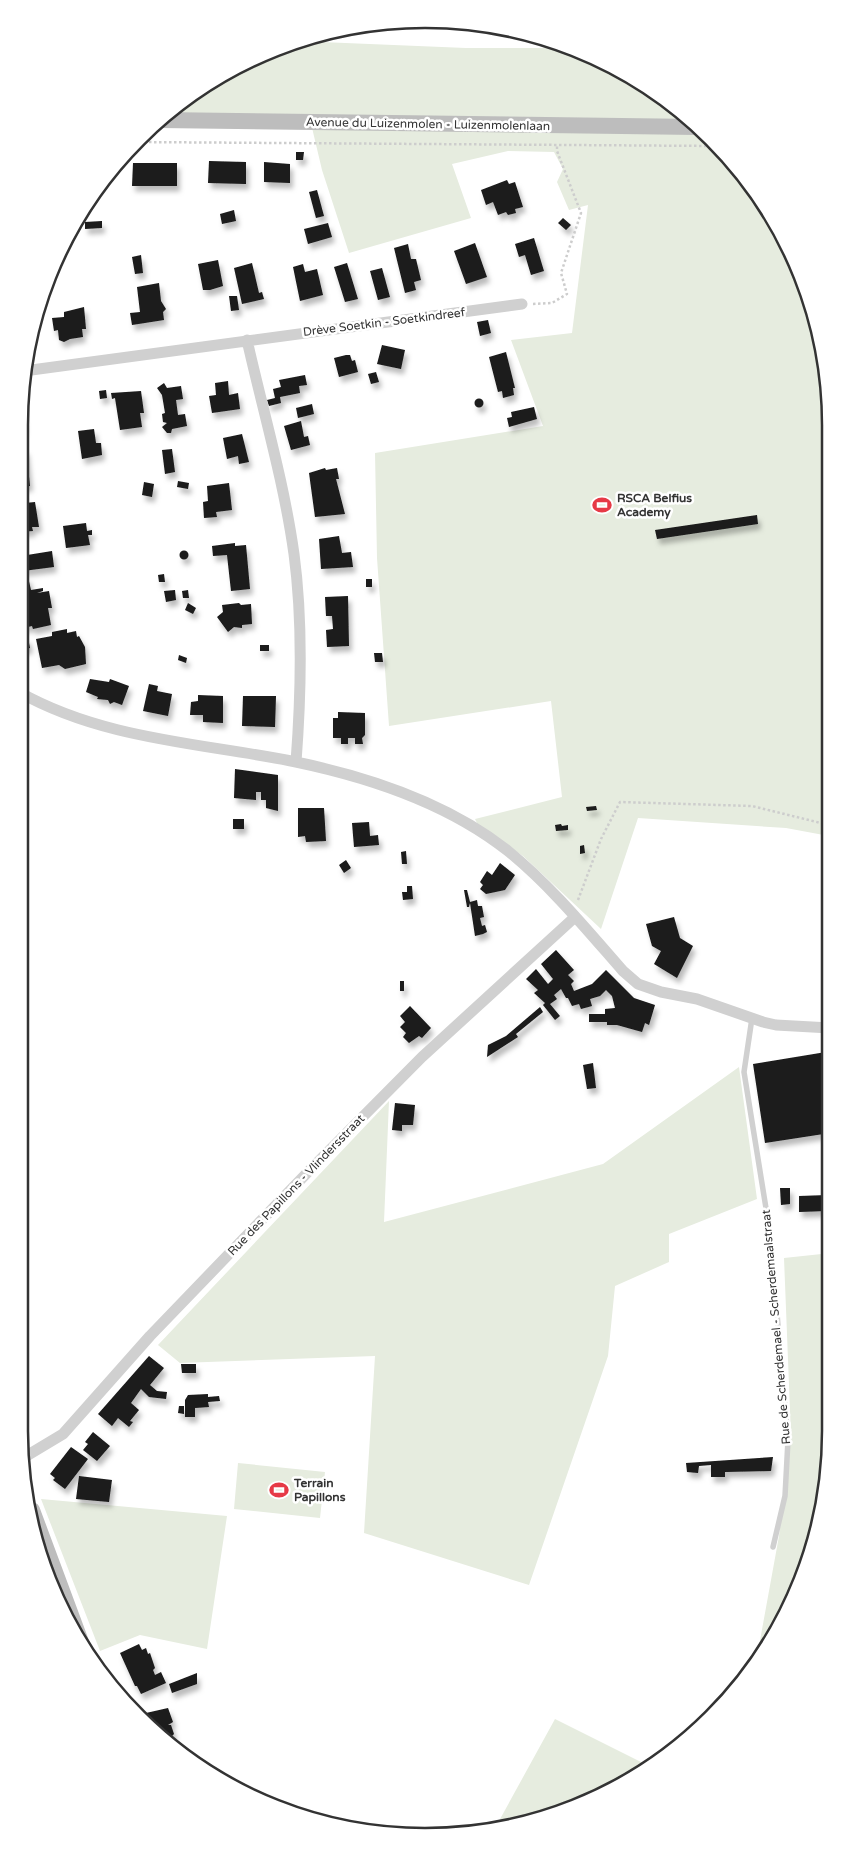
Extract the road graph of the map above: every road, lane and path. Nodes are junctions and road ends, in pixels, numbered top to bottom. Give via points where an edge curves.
1 (170, 120) edge
2 (689, 128) edge
3 (146, 142) edge
4 (557, 145) junction
5 (708, 146) edge
6 (522, 304) joint
7 (247, 340) junction
8 (31, 370) edge
9 (28, 697) edge
10 (296, 762) junction
11 (822, 823) edge
12 (572, 914) junction
13 (752, 1018) junction
14 (822, 1028) edge
15 (28, 1455) edge
16 (42, 1536) edge
17 (773, 1548) dead end
18 (68, 1607) edge

1 - 2 street, Avenue du Luizenmolen - Luizenmolenlaan
3 - 4 path
4 - 5 path
4 - 6 path via 581,213 560,273 567,294 552,304
6 - 7 street, Drève Soetkin - Soetkindreef
7 - 8 street, Drève Soetkin - Soetkindreef
7 - 10 street via 294,555 298,614 299,726
9 - 10 street via 80,719 137,736
10 - 12 street via 358,778 455,817 506,850
11 - 12 path via 752,806 620,802
12 - 13 street via 638,984
12 - 15 street, Rue des Papillons - Vlindersstraat via 422,1057 306,1174 150,1336 63,1434
13 - 14 street via 776,1025
13 - 17 lane, Rue de Scherdemael - Scherdemaalstraat via 744,1072 770,1233 788,1440 785,1496
16 - 18 street

